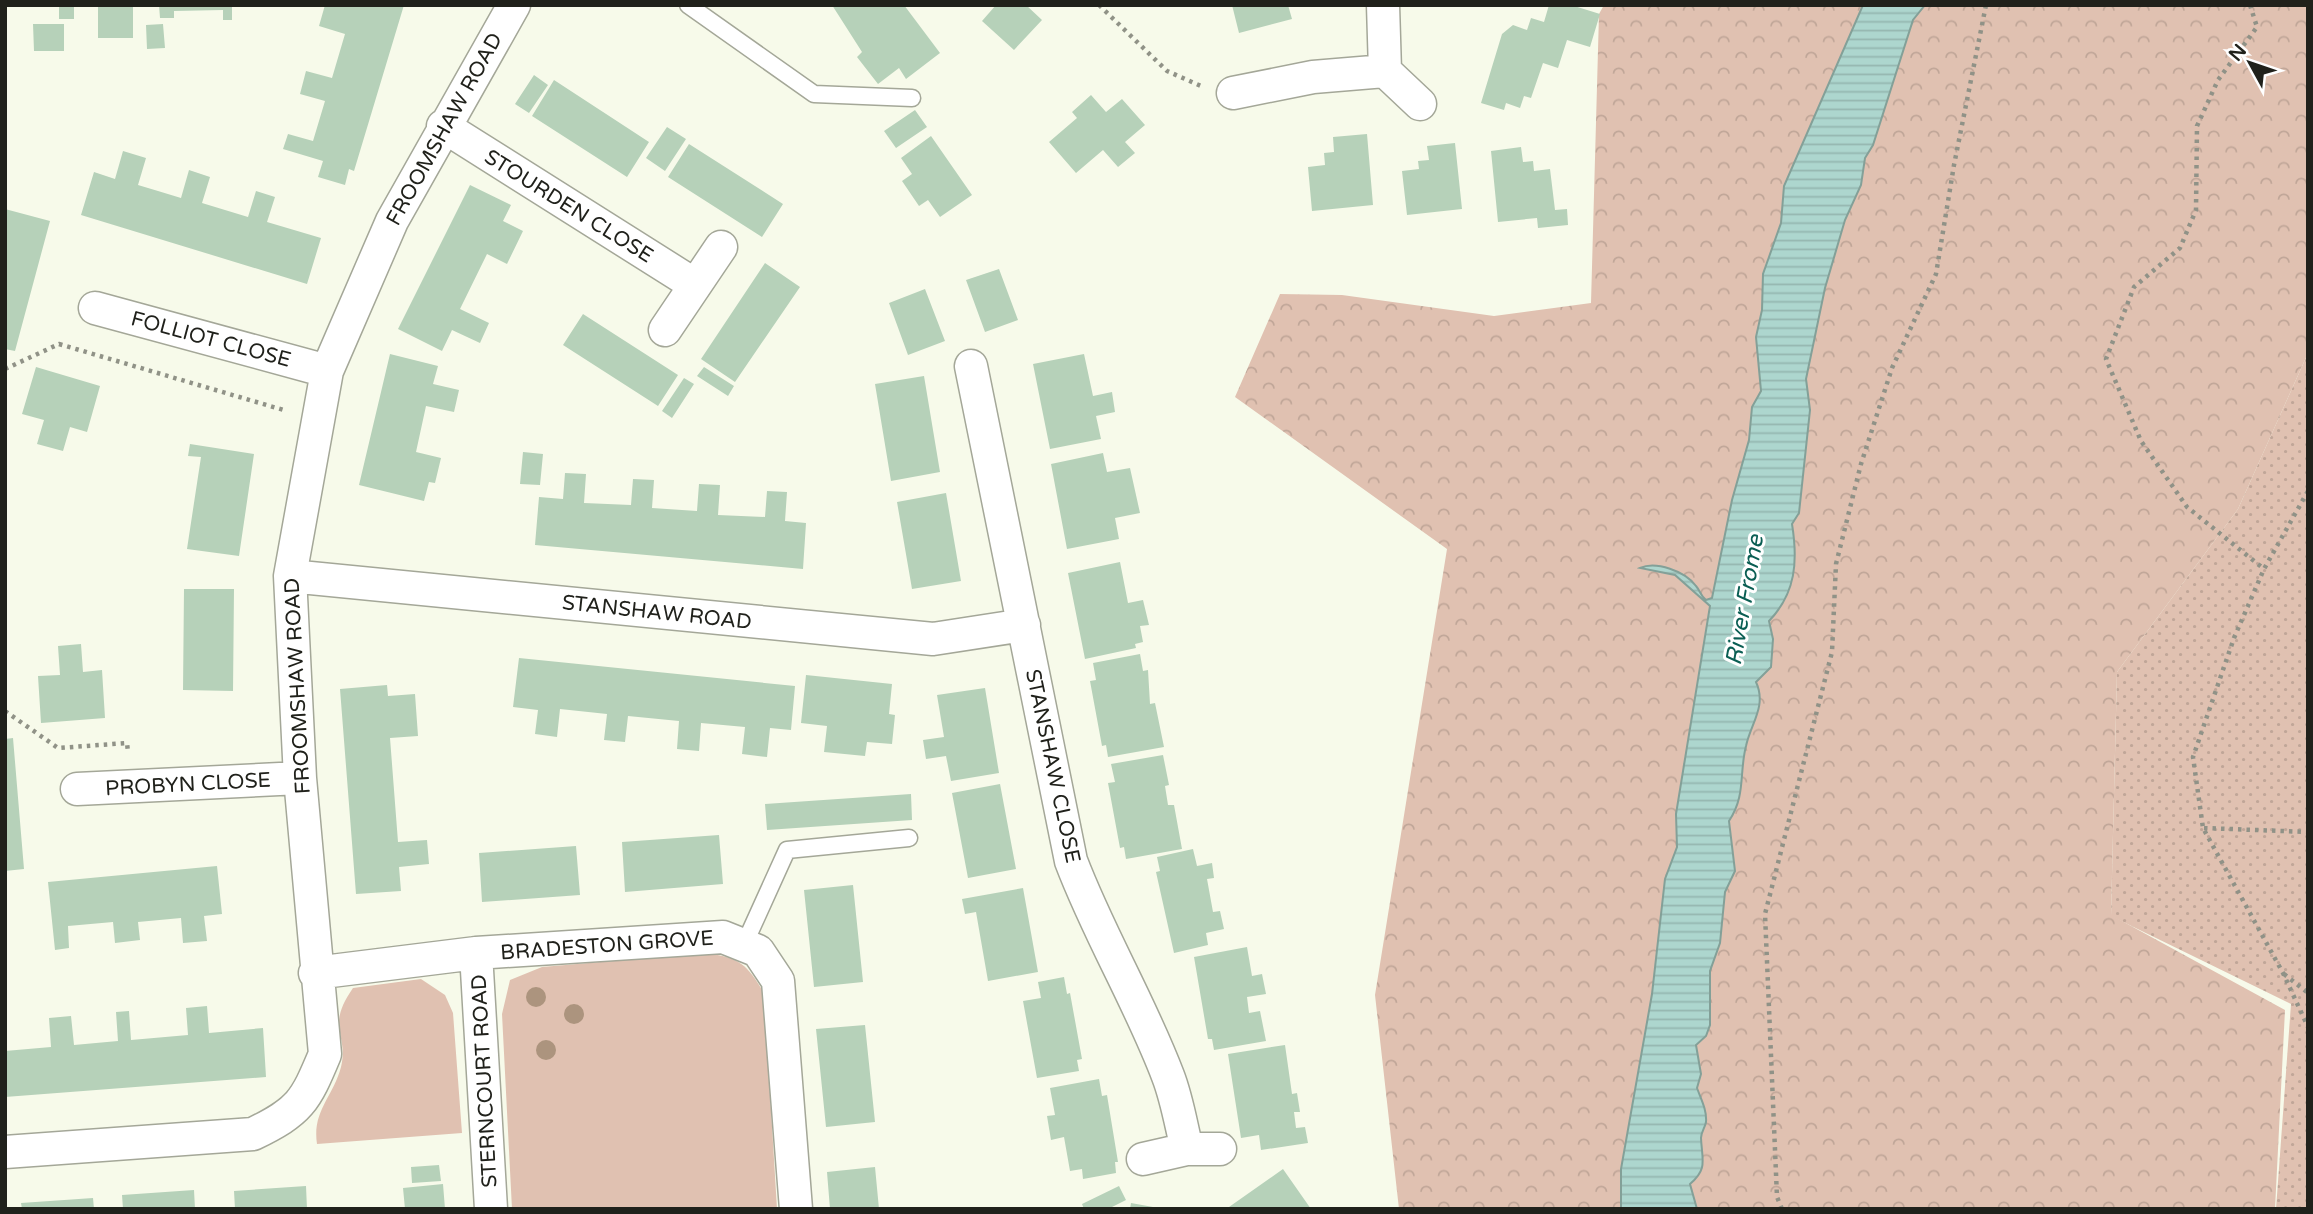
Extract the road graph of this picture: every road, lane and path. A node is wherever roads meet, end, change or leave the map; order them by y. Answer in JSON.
{"nodes":[{"id":1,"x":514,"y":5,"type":"edge"},
{"id":2,"x":688,"y":5,"type":"edge"},
{"id":3,"x":1099,"y":5,"type":"edge"},
{"id":4,"x":1382,"y":5,"type":"edge"},
{"id":5,"x":1986,"y":5,"type":"edge"},
{"id":6,"x":2250,"y":5,"type":"edge"},
{"id":7,"x":1385,"y":71,"type":"junction"},
{"id":8,"x":1233,"y":93,"type":"joint"},
{"id":9,"x":912,"y":97,"type":"dead end"},
{"id":10,"x":1420,"y":104,"type":"dead end"},
{"id":11,"x":443,"y":126,"type":"junction"},
{"id":12,"x":721,"y":247,"type":"dead end"},
{"id":13,"x":695,"y":285,"type":"junction"},
{"id":14,"x":95,"y":307,"type":"dead end"},
{"id":15,"x":665,"y":330,"type":"dead end"},
{"id":16,"x":971,"y":366,"type":"dead end"},
{"id":17,"x":5,"y":369,"type":"edge"},
{"id":18,"x":327,"y":371,"type":"junction"},
{"id":19,"x":318,"y":420,"type":"junction"},
{"id":20,"x":2308,"y":491,"type":"edge"},
{"id":21,"x":2264,"y":569,"type":"junction"},
{"id":22,"x":290,"y":576,"type":"junction"},
{"id":23,"x":1024,"y":625,"type":"junction"},
{"id":24,"x":5,"y":711,"type":"edge"},
{"id":25,"x":300,"y":778,"type":"junction"},
{"id":26,"x":131,"y":787,"type":"junction"},
{"id":27,"x":77,"y":789,"type":"dead end"},
{"id":28,"x":2203,"y":828,"type":"junction"},
{"id":29,"x":2308,"y":832,"type":"edge"},
{"id":30,"x":909,"y":838,"type":"dead end"},
{"id":31,"x":744,"y":945,"type":"junction"},
{"id":32,"x":477,"y":953,"type":"junction"},
{"id":33,"x":315,"y":973,"type":"junction"},
{"id":34,"x":2283,"y":973,"type":"junction"},
{"id":35,"x":2308,"y":993,"type":"edge"},
{"id":36,"x":2308,"y":1027,"type":"edge"},
{"id":37,"x":1186,"y":1149,"type":"junction"},
{"id":38,"x":1220,"y":1149,"type":"dead end"},
{"id":39,"x":5,"y":1152,"type":"edge"},
{"id":40,"x":1143,"y":1158,"type":"dead end"},
{"id":41,"x":491,"y":1209,"type":"edge"},
{"id":42,"x":796,"y":1209,"type":"edge"},
{"id":43,"x":1782,"y":1209,"type":"edge"}],
"edges":[{"from":1,"to":11,"type":"street","name":"FROOMSHAW ROAD"},
{"from":2,"to":9,"type":"lane"},
{"from":3,"to":8,"type":"path"},
{"from":4,"to":7,"type":"street"},
{"from":5,"to":43,"type":"path"},
{"from":6,"to":21,"type":"path"},
{"from":7,"to":8,"type":"street"},
{"from":7,"to":10,"type":"street"},
{"from":11,"to":13,"type":"street","name":"STOURDEN CLOSE"},
{"from":11,"to":18,"type":"street","name":"FROOMSHAW ROAD"},
{"from":12,"to":13,"type":"street"},
{"from":13,"to":15,"type":"street"},
{"from":14,"to":18,"type":"street","name":"FOLLIOT CLOSE"},
{"from":16,"to":23,"type":"street","name":"STANSHAW CLOSE"},
{"from":17,"to":19,"type":"path"},
{"from":18,"to":19,"type":"street","name":"FROOMSHAW ROAD"},
{"from":19,"to":22,"type":"street","name":"FROOMSHAW ROAD"},
{"from":20,"to":21,"type":"path"},
{"from":21,"to":28,"type":"path"},
{"from":22,"to":23,"type":"street","name":"STANSHAW ROAD"},
{"from":22,"to":25,"type":"street","name":"FROOMSHAW ROAD"},
{"from":23,"to":37,"type":"street","name":"STANSHAW CLOSE"},
{"from":24,"to":26,"type":"path"},
{"from":25,"to":26,"type":"street","name":"PROBYN CLOSE"},
{"from":25,"to":33,"type":"street","name":"FROOMSHAW ROAD"},
{"from":26,"to":27,"type":"street","name":"PROBYN CLOSE"},
{"from":28,"to":29,"type":"path"},
{"from":28,"to":34,"type":"path"},
{"from":30,"to":31,"type":"lane"},
{"from":31,"to":32,"type":"street","name":"BRADESTON GROVE"},
{"from":31,"to":42,"type":"street","name":"BRADESTON GROVE"},
{"from":32,"to":33,"type":"street","name":"BRADESTON GROVE"},
{"from":32,"to":41,"type":"street","name":"STERNCOURT ROAD"},
{"from":33,"to":39,"type":"street","name":"FROOMSHAW ROAD"},
{"from":34,"to":35,"type":"path"},
{"from":34,"to":36,"type":"path"},
{"from":37,"to":38,"type":"street"},
{"from":37,"to":40,"type":"street"}]}
